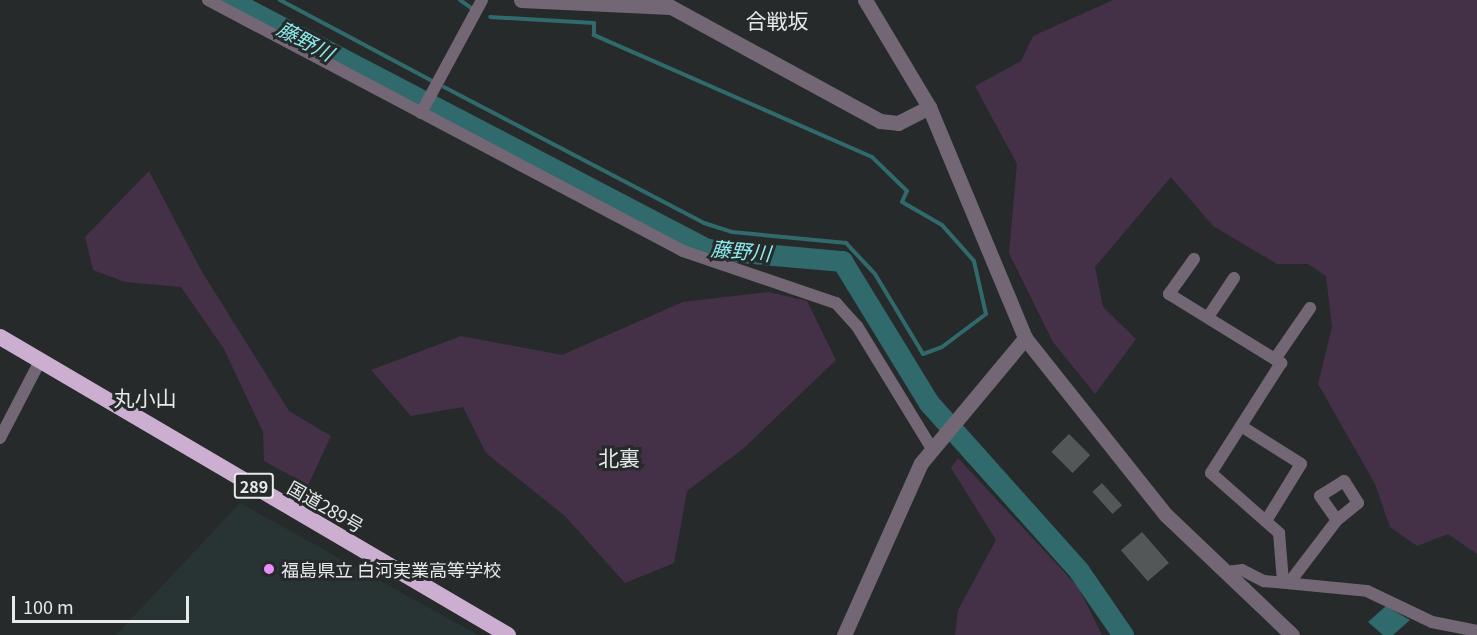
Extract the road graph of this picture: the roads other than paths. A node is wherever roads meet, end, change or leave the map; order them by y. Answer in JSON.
{"nodes":[{"id":1,"x":208,"y":0,"type":"edge"},
{"id":2,"x":482,"y":0,"type":"edge"},
{"id":3,"x":521,"y":0,"type":"edge"},
{"id":4,"x":865,"y":0,"type":"edge"},
{"id":5,"x":929,"y":107,"type":"junction"},
{"id":6,"x":421,"y":113,"type":"junction"},
{"id":7,"x":1194,"y":259,"type":"dead end"},
{"id":8,"x":1234,"y":278,"type":"dead end"},
{"id":9,"x":1310,"y":308,"type":"dead end"},
{"id":10,"x":1208,"y":317,"type":"junction"},
{"id":11,"x":0,"y":338,"type":"edge"},
{"id":12,"x":1024,"y":338,"type":"junction"},
{"id":13,"x":1275,"y":359,"type":"junction"},
{"id":14,"x":40,"y":361,"type":"junction"},
{"id":15,"x":1241,"y":426,"type":"junction"},
{"id":16,"x":0,"y":438,"type":"edge"},
{"id":17,"x":934,"y":443,"type":"junction"},
{"id":18,"x":1336,"y":520,"type":"dead end"},
{"id":19,"x":1266,"y":521,"type":"junction"},
{"id":20,"x":1224,"y":572,"type":"junction"},
{"id":21,"x":1286,"y":583,"type":"junction"},
{"id":22,"x":1477,"y":631,"type":"edge"},
{"id":23,"x":508,"y":635,"type":"edge"},
{"id":24,"x":844,"y":635,"type":"edge"},
{"id":25,"x":1292,"y":635,"type":"edge"}],
"edges":[{"from":1,"to":6,"type":"street"},
{"from":2,"to":6,"type":"street"},
{"from":3,"to":5,"type":"street"},
{"from":4,"to":5,"type":"street"},
{"from":5,"to":12,"type":"street"},
{"from":6,"to":17,"type":"street"},
{"from":7,"to":10,"type":"street"},
{"from":8,"to":10,"type":"street"},
{"from":9,"to":13,"type":"street"},
{"from":10,"to":13,"type":"street"},
{"from":11,"to":14,"type":"highway","name":"国道289号","number":"289"},
{"from":12,"to":17,"type":"street"},
{"from":12,"to":20,"type":"street"},
{"from":13,"to":15,"type":"street"},
{"from":14,"to":16,"type":"street"},
{"from":14,"to":23,"type":"highway","name":"国道289号","number":"289"},
{"from":15,"to":19,"type":"street"},
{"from":15,"to":19,"type":"street"},
{"from":17,"to":24,"type":"street"},
{"from":18,"to":21,"type":"street"},
{"from":19,"to":21,"type":"street"},
{"from":20,"to":21,"type":"street"},
{"from":20,"to":25,"type":"street"},
{"from":21,"to":22,"type":"street"}]}
